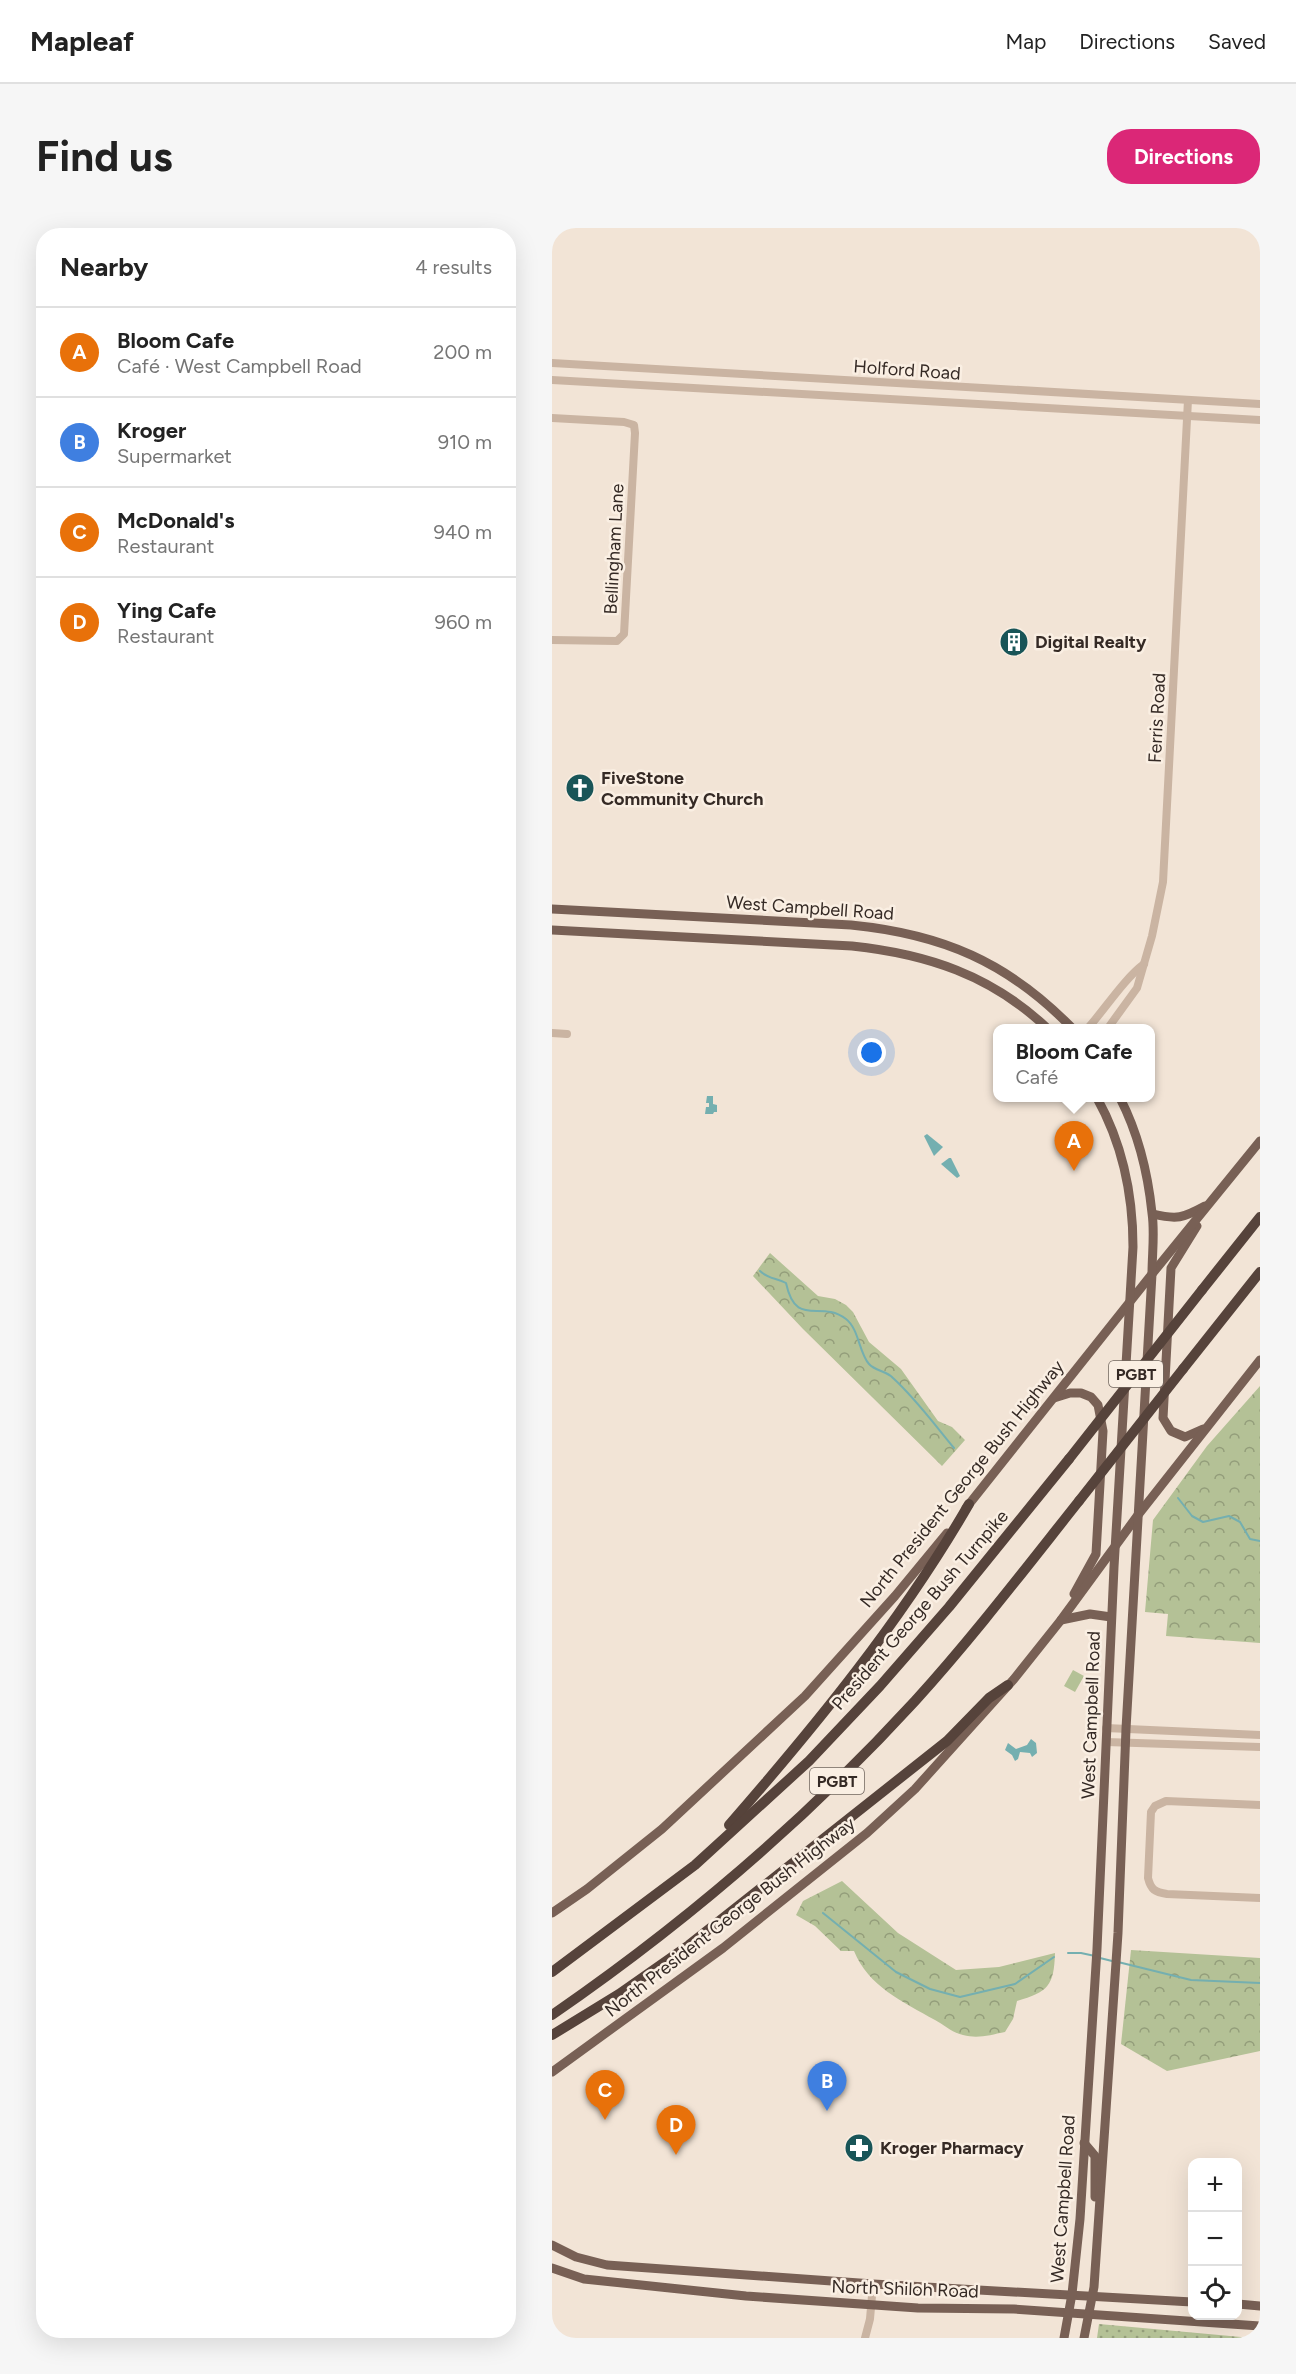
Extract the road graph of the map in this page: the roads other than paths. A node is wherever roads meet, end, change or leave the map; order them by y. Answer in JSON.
{"nodes":[{"id":1,"x":552,"y":363,"type":"edge"},
{"id":2,"x":552,"y":380,"type":"edge"},
{"id":3,"x":1188,"y":400,"type":"junction"},
{"id":4,"x":1260,"y":405,"type":"edge"},
{"id":5,"x":1188,"y":416,"type":"junction"},
{"id":6,"x":552,"y":418,"type":"edge"},
{"id":7,"x":1260,"y":420,"type":"edge"},
{"id":8,"x":552,"y":640,"type":"edge"},
{"id":9,"x":552,"y":909,"type":"edge"},
{"id":10,"x":552,"y":930,"type":"edge"},
{"id":11,"x":1144,"y":964,"type":"junction"},
{"id":12,"x":1041,"y":1024,"type":"edge"},
{"id":13,"x":1067,"y":1024,"type":"edge"},
{"id":14,"x":1092,"y":1024,"type":"edge"},
{"id":15,"x":1112,"y":1024,"type":"edge"},
{"id":16,"x":552,"y":1033,"type":"edge"},
{"id":17,"x":567,"y":1034,"type":"dead end"},
{"id":18,"x":1099,"y":1102,"type":"edge"},
{"id":19,"x":1122,"y":1102,"type":"edge"},
{"id":20,"x":1260,"y":1141,"type":"edge"},
{"id":21,"x":1210,"y":1203,"type":"junction"},
{"id":22,"x":1153,"y":1214,"type":"junction"},
{"id":23,"x":1260,"y":1217,"type":"edge"},
{"id":24,"x":1260,"y":1272,"type":"edge"},
{"id":25,"x":1152,"y":1274,"type":"junction"},
{"id":26,"x":1130,"y":1302,"type":"junction"},
{"id":27,"x":1260,"y":1360,"type":"edge"},
{"id":28,"x":1054,"y":1398,"type":"junction"},
{"id":29,"x":1211,"y":1424,"type":"junction"},
{"id":30,"x":969,"y":1504,"type":"junction"},
{"id":31,"x":1138,"y":1515,"type":"junction"},
{"id":32,"x":1115,"y":1547,"type":"junction"},
{"id":33,"x":1111,"y":1617,"type":"junction"},
{"id":34,"x":1061,"y":1620,"type":"junction"},
{"id":35,"x":1008,"y":1685,"type":"junction"},
{"id":36,"x":1106,"y":1728,"type":"junction"},
{"id":37,"x":1126,"y":1729,"type":"junction"},
{"id":38,"x":1260,"y":1735,"type":"edge"},
{"id":39,"x":1106,"y":1742,"type":"junction"},
{"id":40,"x":1126,"y":1743,"type":"junction"},
{"id":41,"x":1260,"y":1747,"type":"edge"},
{"id":42,"x":1260,"y":1805,"type":"edge"},
{"id":43,"x":695,"y":1865,"type":"junction"},
{"id":44,"x":1260,"y":1898,"type":"edge"},
{"id":45,"x":552,"y":1913,"type":"edge"},
{"id":46,"x":552,"y":1972,"type":"edge"},
{"id":47,"x":552,"y":2015,"type":"edge"},
{"id":48,"x":552,"y":2035,"type":"edge"},
{"id":49,"x":552,"y":2072,"type":"edge"},
{"id":50,"x":1084,"y":2143,"type":"junction"},
{"id":51,"x":1099,"y":2232,"type":"junction"},
{"id":52,"x":552,"y":2245,"type":"edge"},
{"id":53,"x":552,"y":2268,"type":"edge"},
{"id":54,"x":873,"y":2284,"type":"junction"},
{"id":55,"x":1072,"y":2294,"type":"junction"},
{"id":56,"x":1092,"y":2296,"type":"junction"},
{"id":57,"x":1188,"y":2302,"type":"edge"},
{"id":58,"x":871,"y":2304,"type":"junction"},
{"id":59,"x":1242,"y":2304,"type":"edge"},
{"id":60,"x":1260,"y":2306,"type":"edge"},
{"id":61,"x":1069,"y":2314,"type":"junction"},
{"id":62,"x":1088,"y":2315,"type":"junction"},
{"id":63,"x":1260,"y":2326,"type":"edge"},
{"id":64,"x":865,"y":2338,"type":"edge"},
{"id":65,"x":1064,"y":2338,"type":"edge"},
{"id":66,"x":1084,"y":2338,"type":"edge"}],
"edges":[{"from":1,"to":3,"type":"street","name":"Holford Road"},
{"from":2,"to":5,"type":"street","name":"Holford Road"},
{"from":3,"to":4,"type":"street","name":"Holford Road"},
{"from":3,"to":5,"type":"street","name":"Ferris Road"},
{"from":5,"to":7,"type":"street","name":"Holford Road"},
{"from":5,"to":11,"type":"street","name":"Ferris Road"},
{"from":6,"to":8,"type":"street","name":"Bellingham Lane"},
{"from":9,"to":13,"type":"main road","name":"West Campbell Road"},
{"from":10,"to":12,"type":"main road","name":"West Campbell Road"},
{"from":11,"to":14,"type":"street","name":"Ferris Road"},
{"from":11,"to":15,"type":"street","name":"Ferris Road"},
{"from":16,"to":17,"type":"street"},
{"from":18,"to":26,"type":"main road","name":"West Campbell Road"},
{"from":19,"to":22,"type":"main road"},
{"from":20,"to":21,"type":"main road","name":"North President George Bush Highway"},
{"from":21,"to":22,"type":"main road"},
{"from":21,"to":25,"type":"main road","name":"North President George Bush Highway"},
{"from":21,"to":29,"type":"main road"},
{"from":22,"to":25,"type":"main road"},
{"from":23,"to":43,"type":"highway","name":"President George Bush Turnpike","number":"PGBT","bridge":true},
{"from":24,"to":47,"type":"highway","number":"PGBT","bridge":true},
{"from":25,"to":26,"type":"main road","name":"North President George Bush Highway"},
{"from":25,"to":31,"type":"main road"},
{"from":26,"to":28,"type":"main road","name":"North President George Bush Highway"},
{"from":26,"to":32,"type":"main road","name":"West Campbell Road"},
{"from":27,"to":29,"type":"main road","name":"North President George Bush Highway"},
{"from":28,"to":30,"type":"main road","name":"North President George Bush Highway"},
{"from":28,"to":34,"type":"main road"},
{"from":29,"to":31,"type":"main road","name":"North President George Bush Highway"},
{"from":30,"to":43,"type":"highway"},
{"from":30,"to":45,"type":"main road","name":"North President George Bush Highway"},
{"from":31,"to":32,"type":"main road","name":"North President George Bush Highway"},
{"from":31,"to":37,"type":"main road","name":"West Campbell Road"},
{"from":32,"to":33,"type":"main road","name":"West Campbell Road"},
{"from":32,"to":34,"type":"main road","name":"North President George Bush Highway"},
{"from":33,"to":34,"type":"main road"},
{"from":33,"to":36,"type":"main road","name":"West Campbell Road"},
{"from":34,"to":35,"type":"main road","name":"North President George Bush Highway"},
{"from":35,"to":48,"type":"highway"},
{"from":35,"to":49,"type":"main road","name":"North President George Bush Highway"},
{"from":36,"to":37,"type":"street"},
{"from":36,"to":39,"type":"main road","name":"West Campbell Road"},
{"from":37,"to":38,"type":"street"},
{"from":37,"to":40,"type":"main road","name":"West Campbell Road"},
{"from":39,"to":40,"type":"street"},
{"from":39,"to":50,"type":"main road","name":"West Campbell Road"},
{"from":40,"to":41,"type":"street"},
{"from":40,"to":51,"type":"main road","name":"West Campbell Road"},
{"from":42,"to":44,"type":"street"},
{"from":43,"to":46,"type":"highway","name":"President George Bush Turnpike","number":"PGBT"},
{"from":50,"to":51,"type":"main road"},
{"from":50,"to":55,"type":"main road","name":"West Campbell Road"},
{"from":51,"to":56,"type":"main road","name":"West Campbell Road"},
{"from":52,"to":54,"type":"main road","name":"North Shiloh Road"},
{"from":53,"to":58,"type":"main road","name":"North Shiloh Road"},
{"from":54,"to":55,"type":"main road","name":"North Shiloh Road"},
{"from":54,"to":58,"type":"street"},
{"from":55,"to":56,"type":"main road","name":"North Shiloh Road"},
{"from":55,"to":61,"type":"main road","name":"West Campbell Road"},
{"from":56,"to":57,"type":"main road","name":"North Shiloh Road"},
{"from":56,"to":62,"type":"main road","name":"West Campbell Road"},
{"from":58,"to":61,"type":"main road","name":"North Shiloh Road"},
{"from":58,"to":64,"type":"street"},
{"from":59,"to":60,"type":"main road"},
{"from":61,"to":62,"type":"main road","name":"North Shiloh Road"},
{"from":61,"to":65,"type":"main road","name":"West Campbell Road"},
{"from":62,"to":63,"type":"main road","name":"North Shiloh Road"},
{"from":62,"to":66,"type":"main road","name":"West Campbell Road"}]}
